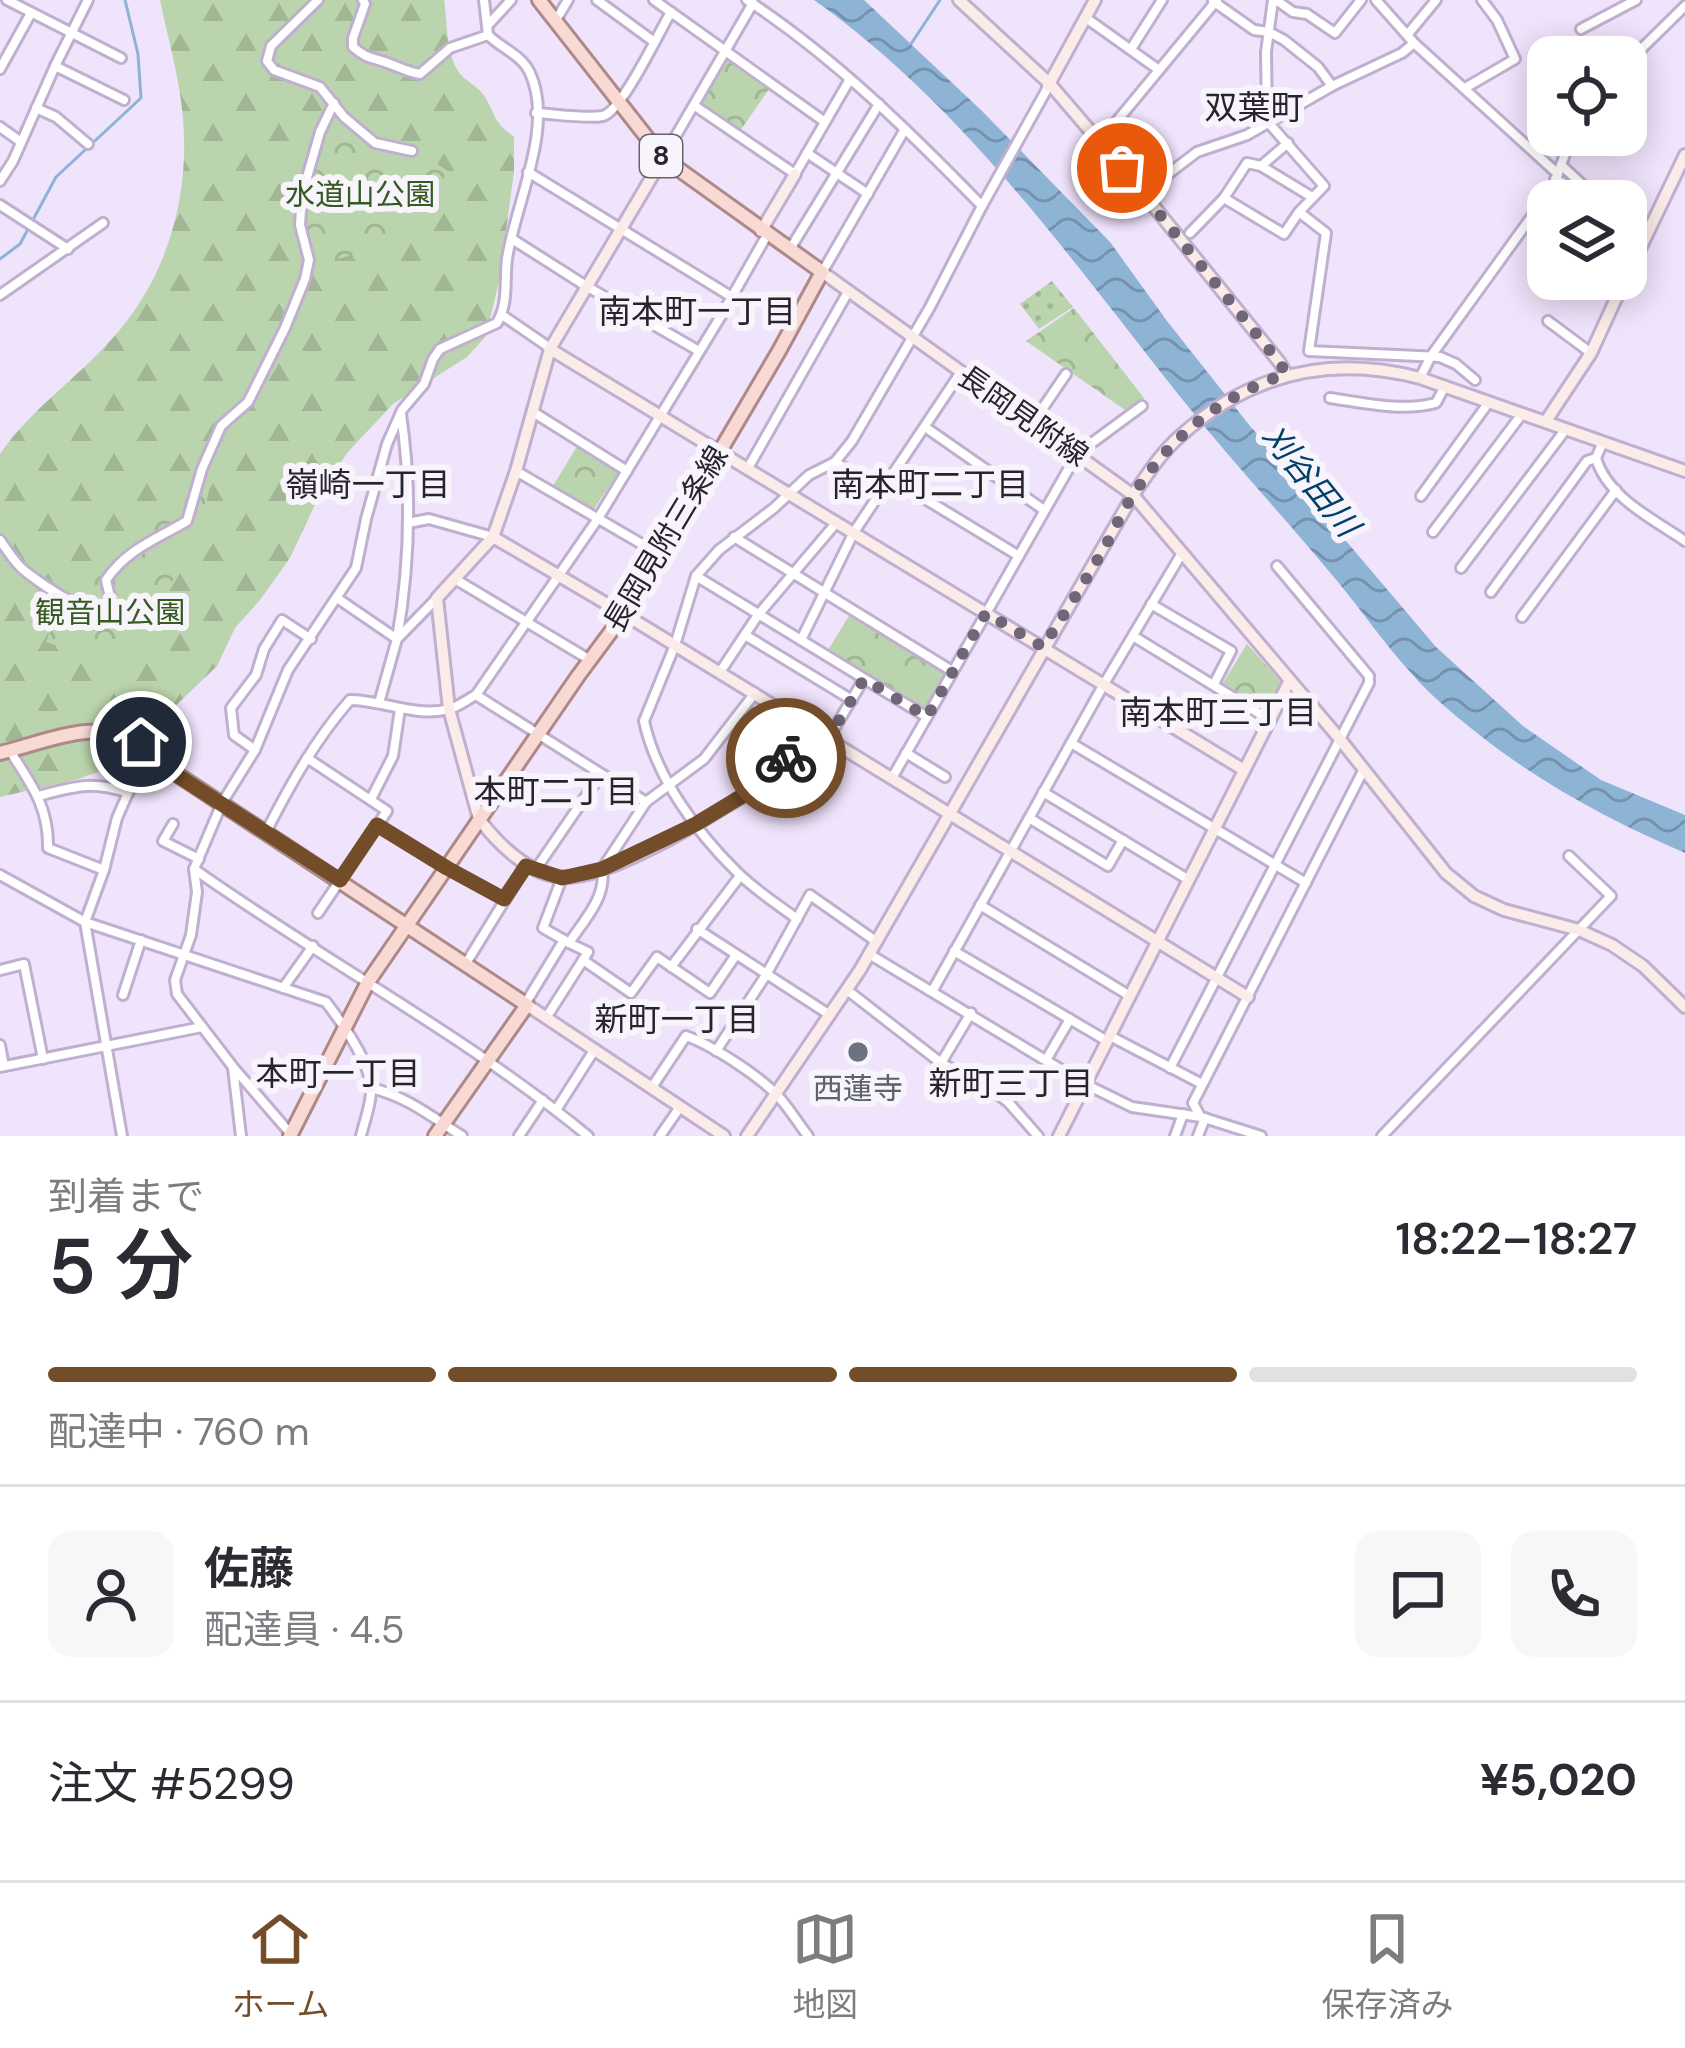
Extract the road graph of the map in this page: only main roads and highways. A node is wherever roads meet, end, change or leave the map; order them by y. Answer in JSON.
{"nodes":[{"id":1,"x":539,"y":0,"type":"edge"},
{"id":2,"x":4,"y":753,"type":"edge"},
{"id":3,"x":406,"y":926,"type":"junction"},
{"id":4,"x":439,"y":1130,"type":"edge"},
{"id":5,"x":291,"y":1135,"type":"edge"}],
"edges":[{"from":1,"to":3,"type":"main road","name":"長岡見附三条線","number":"8"},
{"from":2,"to":3,"type":"main road"},
{"from":3,"to":4,"type":"main road"},
{"from":3,"to":5,"type":"main road","name":"長岡見附三条線"}]}
